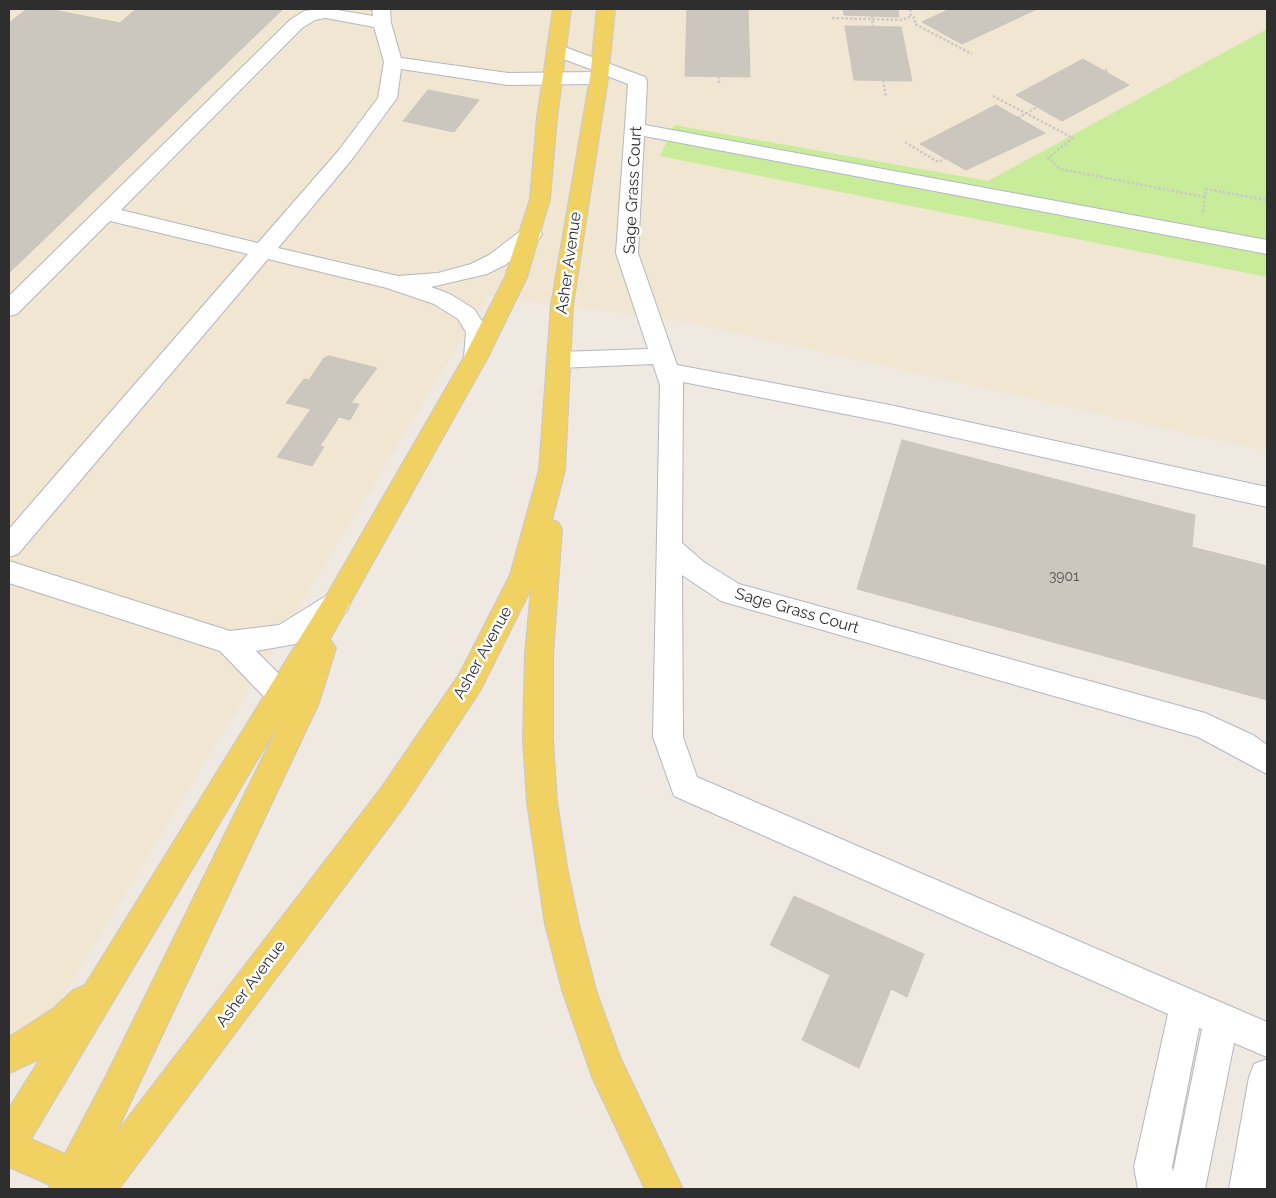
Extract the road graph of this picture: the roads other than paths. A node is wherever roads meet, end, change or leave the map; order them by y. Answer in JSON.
{"nodes":[{"id":1,"x":562,"y":9,"type":"edge"},
{"id":2,"x":606,"y":9,"type":"edge"},
{"id":3,"x":382,"y":16,"type":"edge"},
{"id":4,"x":556,"y":50,"type":"junction"},
{"id":5,"x":393,"y":62,"type":"junction"},
{"id":6,"x":599,"y":72,"type":"junction"},
{"id":7,"x":552,"y":78,"type":"junction"},
{"id":8,"x":636,"y":129,"type":"junction"},
{"id":9,"x":105,"y":213,"type":"junction"},
{"id":10,"x":531,"y":234,"type":"junction"},
{"id":11,"x":1267,"y":247,"type":"edge"},
{"id":12,"x":264,"y":250,"type":"junction"},
{"id":13,"x":392,"y":282,"type":"junction"},
{"id":14,"x":9,"y":309,"type":"edge"},
{"id":15,"x":476,"y":357,"type":"junction"},
{"id":16,"x":559,"y":360,"type":"junction"},
{"id":17,"x":664,"y":364,"type":"junction"},
{"id":18,"x":552,"y":470,"type":"junction"},
{"id":19,"x":1267,"y":497,"type":"edge"},
{"id":20,"x":9,"y":547,"type":"edge"},
{"id":21,"x":669,"y":547,"type":"junction"},
{"id":22,"x":9,"y":572,"type":"edge"},
{"id":23,"x":336,"y":604,"type":"junction"},
{"id":24,"x":230,"y":643,"type":"junction"},
{"id":25,"x":281,"y":695,"type":"junction"},
{"id":26,"x":1267,"y":762,"type":"edge"},
{"id":27,"x":105,"y":984,"type":"junction"},
{"id":28,"x":1187,"y":1004,"type":"junction"},
{"id":29,"x":1221,"y":1020,"type":"junction"},
{"id":30,"x":1267,"y":1040,"type":"edge"},
{"id":31,"x":9,"y":1055,"type":"edge"},
{"id":32,"x":1267,"y":1077,"type":"edge"},
{"id":33,"x":9,"y":1142,"type":"edge"},
{"id":34,"x":1261,"y":1145,"type":"edge"},
{"id":35,"x":9,"y":1148,"type":"edge"},
{"id":36,"x":88,"y":1186,"type":"edge"},
{"id":37,"x":664,"y":1189,"type":"edge"},
{"id":38,"x":1157,"y":1189,"type":"edge"},
{"id":39,"x":1185,"y":1189,"type":"edge"},
{"id":40,"x":1248,"y":1189,"type":"edge"}],
"edges":[{"from":1,"to":4,"type":"main road"},
{"from":2,"to":6,"type":"main road","name":"Asher Avenue"},
{"from":3,"to":5,"type":"lane"},
{"from":3,"to":9,"type":"lane"},
{"from":4,"to":6,"type":"lane","name":"Sage Grass Court"},
{"from":4,"to":7,"type":"main road"},
{"from":5,"to":7,"type":"lane"},
{"from":5,"to":12,"type":"lane"},
{"from":6,"to":7,"type":"lane"},
{"from":6,"to":8,"type":"lane","name":"Sage Grass Court"},
{"from":6,"to":16,"type":"main road","name":"Asher Avenue"},
{"from":7,"to":10,"type":"main road"},
{"from":8,"to":11,"type":"lane"},
{"from":8,"to":17,"type":"lane","name":"Sage Grass Court"},
{"from":9,"to":12,"type":"lane"},
{"from":9,"to":14,"type":"lane"},
{"from":10,"to":13,"type":"lane"},
{"from":10,"to":15,"type":"main road"},
{"from":12,"to":13,"type":"lane"},
{"from":12,"to":20,"type":"lane"},
{"from":13,"to":15,"type":"lane"},
{"from":15,"to":23,"type":"main road"},
{"from":16,"to":17,"type":"lane"},
{"from":16,"to":18,"type":"main road","name":"Asher Avenue"},
{"from":17,"to":19,"type":"lane"},
{"from":17,"to":21,"type":"lane","name":"Sage Grass Court"},
{"from":18,"to":36,"type":"main road","name":"Asher Avenue"},
{"from":18,"to":37,"type":"main road"},
{"from":21,"to":26,"type":"lane","name":"Sage Grass Court"},
{"from":21,"to":28,"type":"lane"},
{"from":22,"to":24,"type":"lane"},
{"from":23,"to":24,"type":"lane"},
{"from":23,"to":25,"type":"main road"},
{"from":23,"to":36,"type":"main road"},
{"from":24,"to":25,"type":"lane"},
{"from":25,"to":27,"type":"main road"},
{"from":27,"to":31,"type":"main road"},
{"from":27,"to":33,"type":"main road"},
{"from":28,"to":29,"type":"lane"},
{"from":28,"to":38,"type":"lane"},
{"from":29,"to":30,"type":"lane"},
{"from":29,"to":39,"type":"lane"},
{"from":32,"to":34,"type":"lane"},
{"from":34,"to":40,"type":"lane"},
{"from":35,"to":36,"type":"main road"}]}
